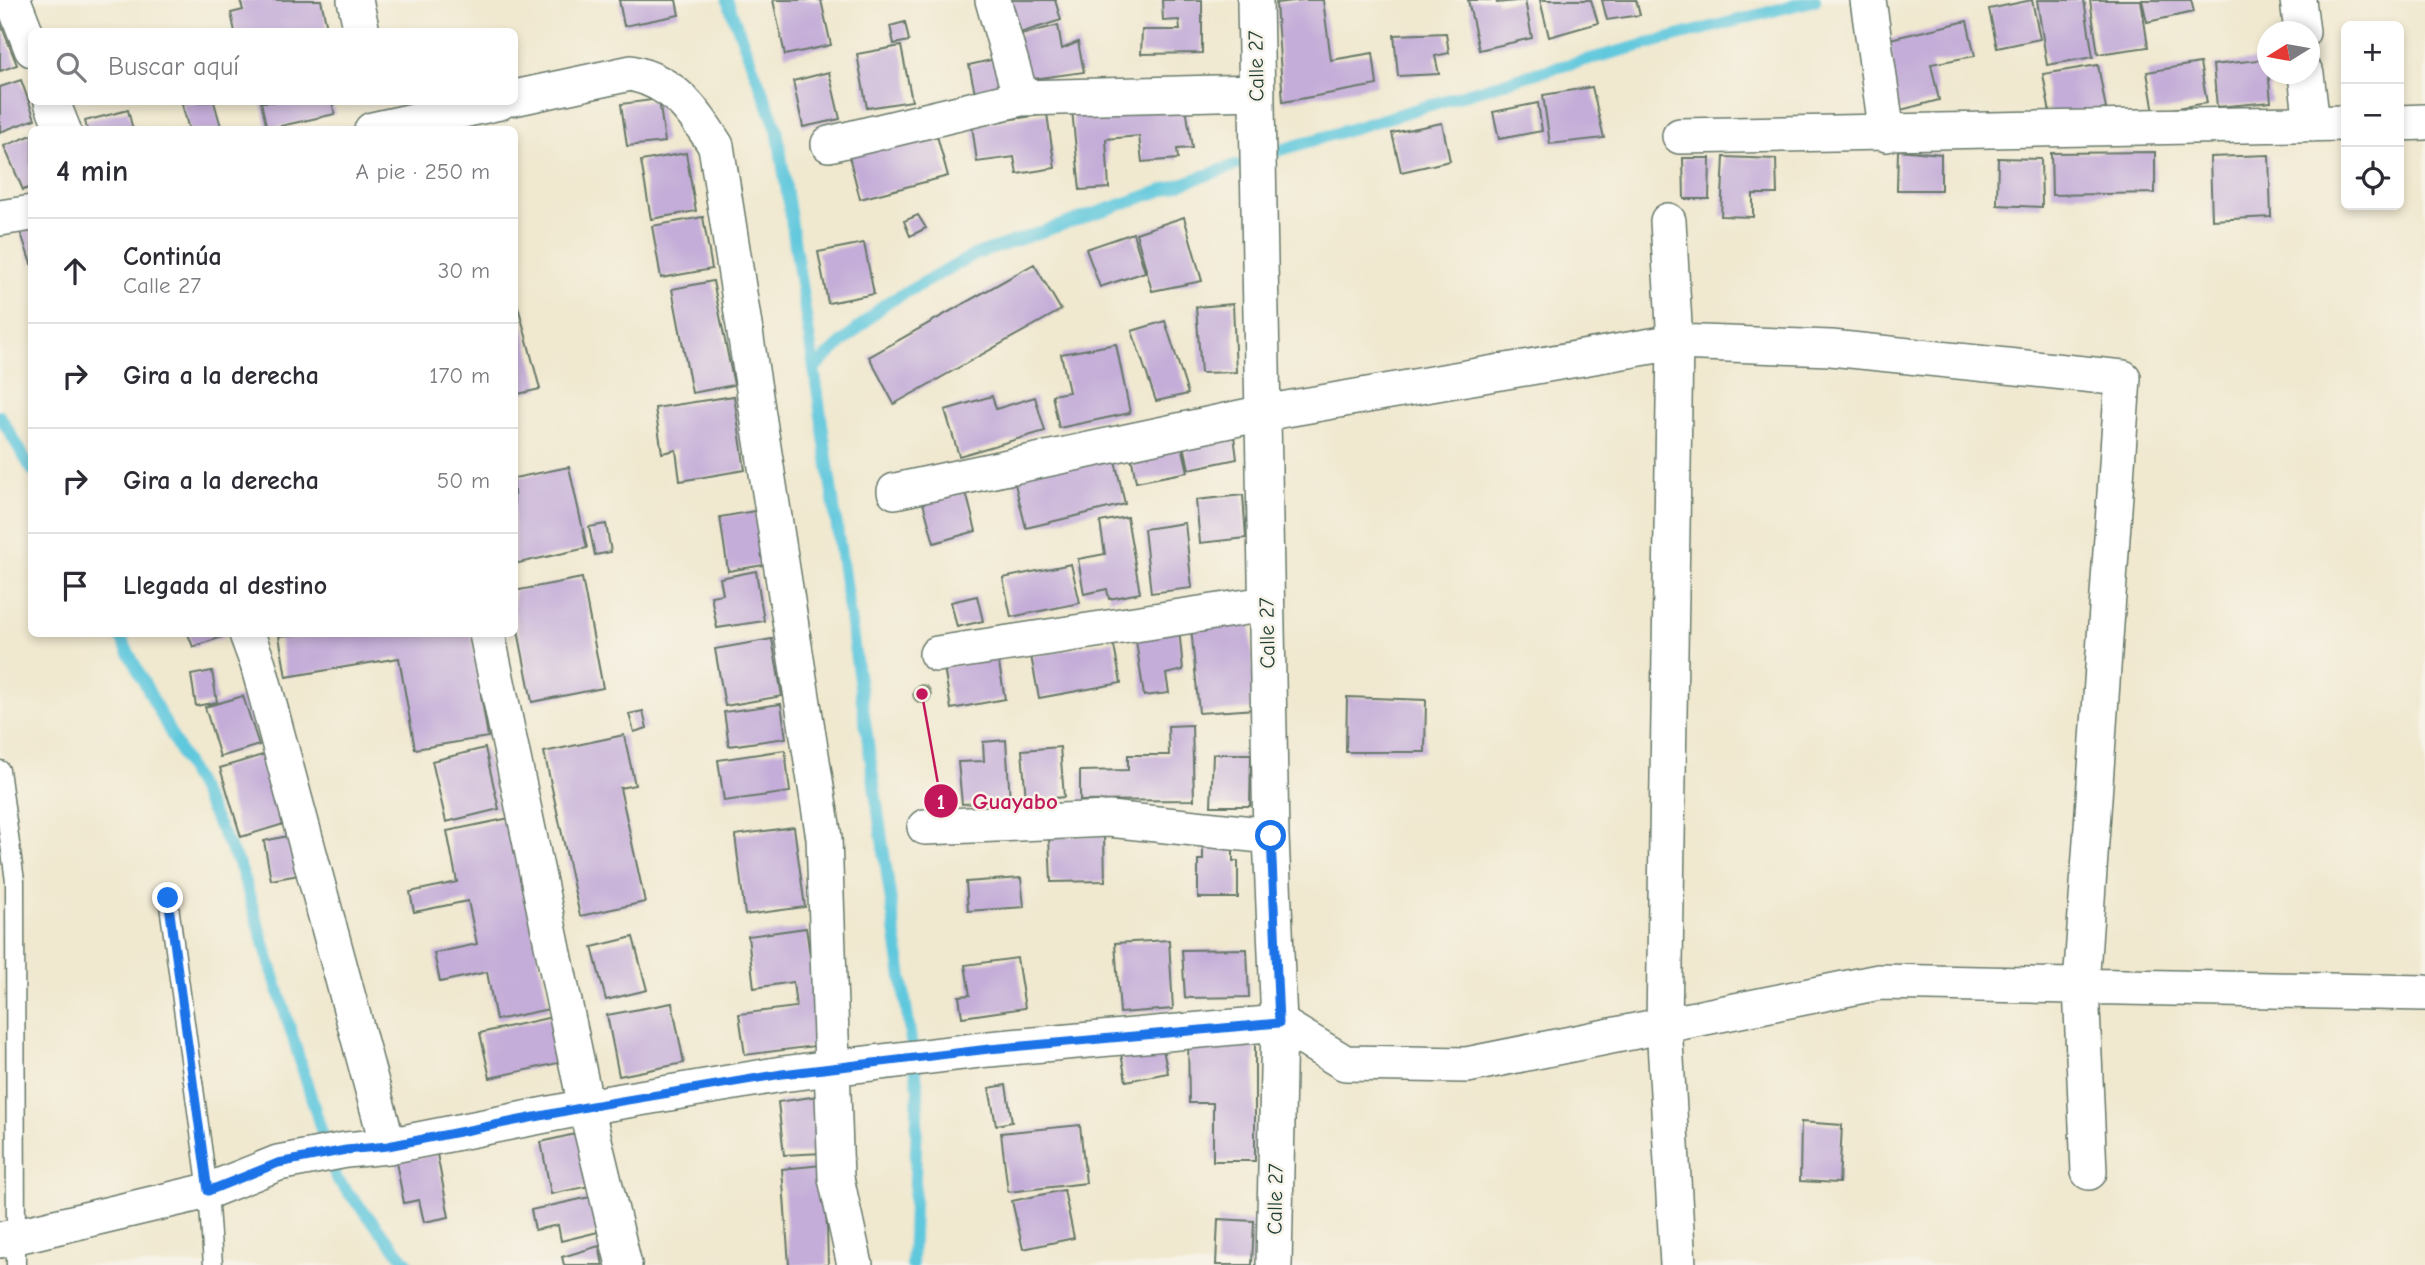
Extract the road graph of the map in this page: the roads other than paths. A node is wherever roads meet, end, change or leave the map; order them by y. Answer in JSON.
{"nodes":[{"id":1,"x":13,"y":0,"type":"edge"},
{"id":2,"x":355,"y":0,"type":"edge"},
{"id":3,"x":993,"y":0,"type":"edge"},
{"id":4,"x":1255,"y":0,"type":"edge"},
{"id":5,"x":1868,"y":0,"type":"edge"},
{"id":6,"x":2298,"y":0,"type":"edge"},
{"id":7,"x":2301,"y":21,"type":"edge"},
{"id":8,"x":361,"y":28,"type":"edge"},
{"id":9,"x":28,"y":39,"type":"edge"},
{"id":10,"x":2311,"y":84,"type":"edge"},
{"id":11,"x":1256,"y":92,"type":"junction"},
{"id":12,"x":518,"y":97,"type":"edge"},
{"id":13,"x":1021,"y":98,"type":"junction"},
{"id":14,"x":53,"y":105,"type":"edge"},
{"id":15,"x":377,"y":105,"type":"edge"},
{"id":16,"x":486,"y":105,"type":"edge"},
{"id":17,"x":2425,"y":122,"type":"edge"},
{"id":18,"x":2329,"y":123,"type":"edge"},
{"id":19,"x":2404,"y":123,"type":"edge"},
{"id":20,"x":61,"y":126,"type":"edge"},
{"id":21,"x":381,"y":126,"type":"edge"},
{"id":22,"x":390,"y":126,"type":"edge"},
{"id":23,"x":1887,"y":134,"type":"junction"},
{"id":24,"x":1680,"y":136,"type":"dead end"},
{"id":25,"x":829,"y":144,"type":"dead end"},
{"id":26,"x":28,"y":214,"type":"edge"},
{"id":27,"x":0,"y":218,"type":"edge"},
{"id":28,"x":1668,"y":221,"type":"dead end"},
{"id":29,"x":1675,"y":342,"type":"junction"},
{"id":30,"x":1263,"y":413,"type":"junction"},
{"id":31,"x":895,"y":491,"type":"dead end"},
{"id":32,"x":1266,"y":604,"type":"junction"},
{"id":33,"x":248,"y":637,"type":"edge"},
{"id":34,"x":488,"y":637,"type":"edge"},
{"id":35,"x":937,"y":654,"type":"dead end"},
{"id":36,"x":0,"y":770,"type":"edge"},
{"id":37,"x":925,"y":827,"type":"dead end"},
{"id":38,"x":1271,"y":836,"type":"junction"},
{"id":39,"x":168,"y":898,"type":"dead end"},
{"id":40,"x":2081,"y":986,"type":"junction"},
{"id":41,"x":2425,"y":993,"type":"edge"},
{"id":42,"x":1279,"y":1023,"type":"junction"},
{"id":43,"x":1664,"y":1025,"type":"junction"},
{"id":44,"x":831,"y":1067,"type":"junction"},
{"id":45,"x":586,"y":1107,"type":"junction"},
{"id":46,"x":388,"y":1146,"type":"junction"},
{"id":47,"x":2089,"y":1172,"type":"dead end"},
{"id":48,"x":208,"y":1191,"type":"junction"},
{"id":49,"x":10,"y":1247,"type":"edge"},
{"id":50,"x":214,"y":1265,"type":"edge"},
{"id":51,"x":624,"y":1265,"type":"edge"},
{"id":52,"x":855,"y":1265,"type":"edge"},
{"id":53,"x":1273,"y":1265,"type":"edge"},
{"id":54,"x":1678,"y":1265,"type":"edge"}],
"edges":[{"from":1,"to":9,"type":"street"},
{"from":2,"to":8,"type":"street"},
{"from":3,"to":13,"type":"street"},
{"from":4,"to":11,"type":"street","name":"Calle 27"},
{"from":5,"to":23,"type":"street"},
{"from":6,"to":7,"type":"street"},
{"from":10,"to":18,"type":"street"},
{"from":11,"to":13,"type":"street"},
{"from":11,"to":30,"type":"street","name":"Calle 27"},
{"from":12,"to":44,"type":"street"},
{"from":13,"to":25,"type":"street"},
{"from":14,"to":20,"type":"street"},
{"from":15,"to":21,"type":"street"},
{"from":16,"to":22,"type":"street"},
{"from":17,"to":19,"type":"street"},
{"from":18,"to":23,"type":"street"},
{"from":23,"to":24,"type":"street"},
{"from":26,"to":27,"type":"street"},
{"from":28,"to":29,"type":"street"},
{"from":29,"to":30,"type":"street"},
{"from":29,"to":40,"type":"street"},
{"from":29,"to":43,"type":"street"},
{"from":30,"to":31,"type":"street"},
{"from":30,"to":32,"type":"street","name":"Calle 27"},
{"from":32,"to":35,"type":"street"},
{"from":32,"to":38,"type":"street","name":"Calle 27"},
{"from":33,"to":46,"type":"street"},
{"from":34,"to":45,"type":"street"},
{"from":36,"to":49,"type":"lane"},
{"from":37,"to":38,"type":"street"},
{"from":38,"to":42,"type":"street","name":"Calle 27"},
{"from":39,"to":48,"type":"lane"},
{"from":40,"to":41,"type":"street"},
{"from":40,"to":43,"type":"street"},
{"from":40,"to":47,"type":"street"},
{"from":42,"to":43,"type":"street"},
{"from":42,"to":44,"type":"street"},
{"from":42,"to":53,"type":"street","name":"Calle 27"},
{"from":43,"to":54,"type":"street"},
{"from":44,"to":45,"type":"street"},
{"from":44,"to":52,"type":"street"},
{"from":45,"to":46,"type":"street"},
{"from":45,"to":51,"type":"street"},
{"from":46,"to":48,"type":"street"},
{"from":48,"to":49,"type":"street"},
{"from":48,"to":50,"type":"lane"}]}
